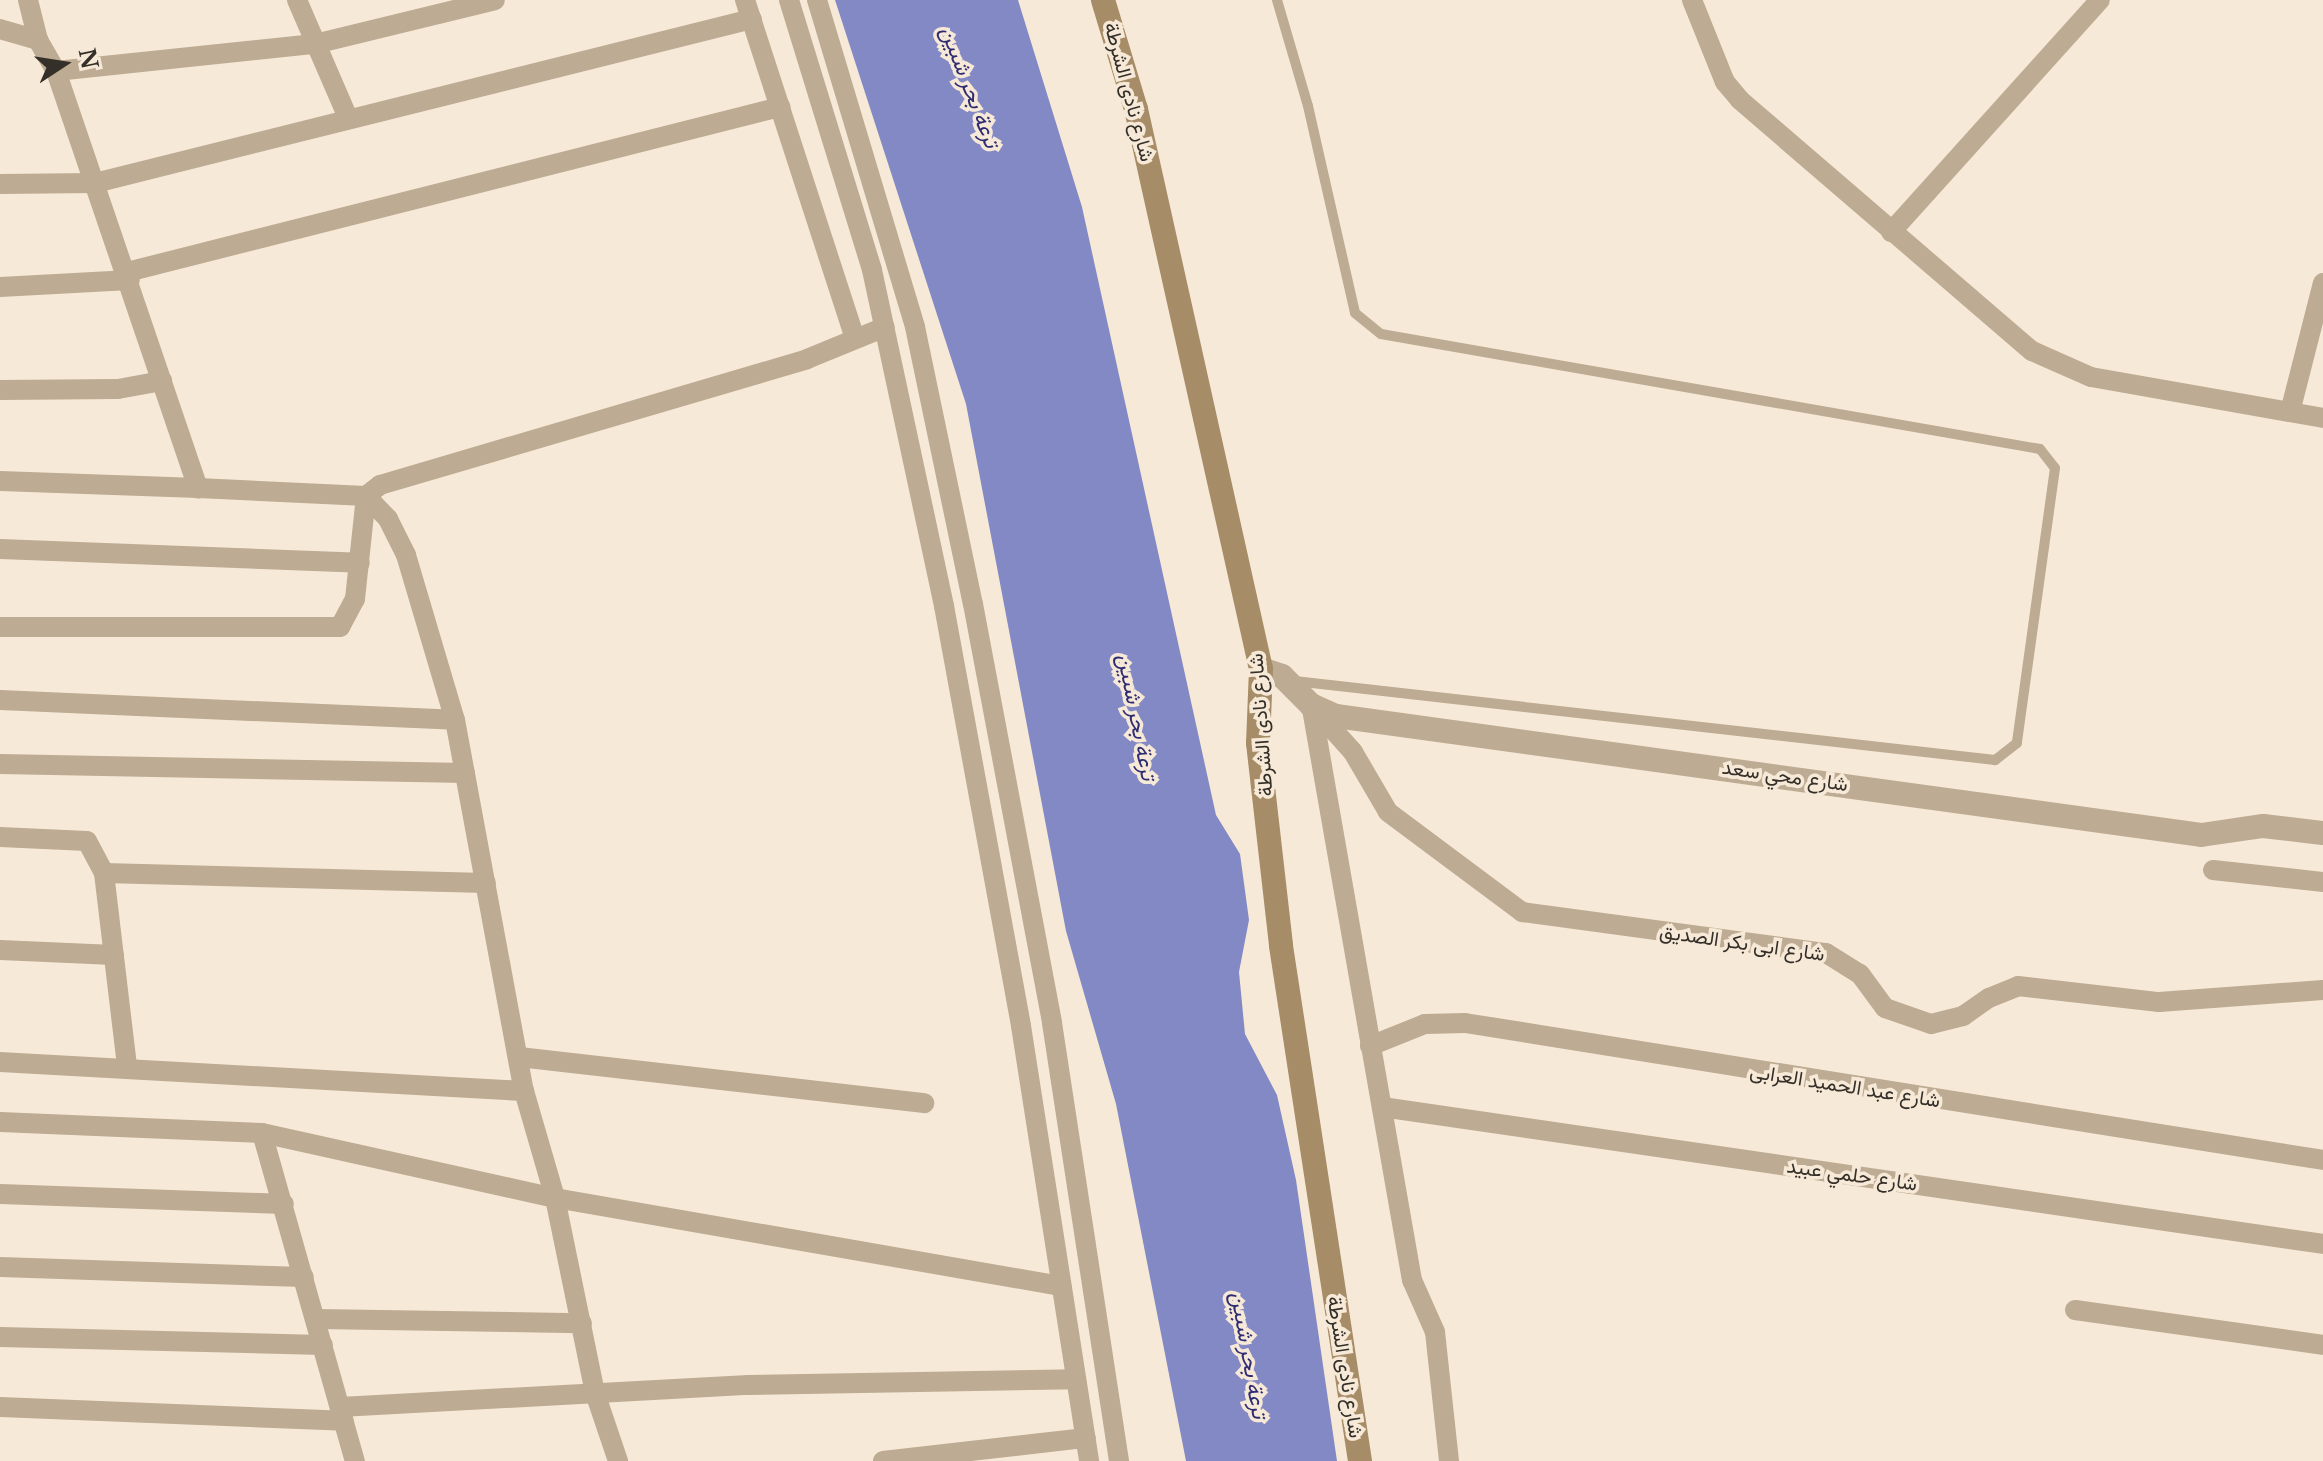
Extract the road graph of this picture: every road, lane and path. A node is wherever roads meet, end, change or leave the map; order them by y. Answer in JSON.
{"nodes":[{"id":1,"x":28,"y":0,"type":"edge"},
{"id":2,"x":297,"y":0,"type":"edge"},
{"id":3,"x":495,"y":0,"type":"edge"},
{"id":4,"x":789,"y":0,"type":"edge"},
{"id":5,"x":817,"y":0,"type":"edge"},
{"id":6,"x":1103,"y":0,"type":"edge"},
{"id":7,"x":1277,"y":0,"type":"edge"},
{"id":8,"x":1692,"y":0,"type":"edge"},
{"id":9,"x":2100,"y":0,"type":"edge"},
{"id":10,"x":748,"y":10,"type":"edge"},
{"id":11,"x":0,"y":29,"type":"edge"},
{"id":12,"x":38,"y":40,"type":"junction"},
{"id":13,"x":315,"y":44,"type":"junction"},
{"id":14,"x":56,"y":71,"type":"junction"},
{"id":15,"x":780,"y":107,"type":"junction"},
{"id":16,"x":348,"y":118,"type":"junction"},
{"id":17,"x":95,"y":183,"type":"junction"},
{"id":18,"x":0,"y":184,"type":"edge"},
{"id":19,"x":1891,"y":232,"type":"junction"},
{"id":20,"x":128,"y":276,"type":"junction"},
{"id":21,"x":2323,"y":283,"type":"edge"},
{"id":22,"x":0,"y":287,"type":"edge"},
{"id":23,"x":885,"y":327,"type":"junction"},
{"id":24,"x":855,"y":339,"type":"junction"},
{"id":25,"x":162,"y":381,"type":"junction"},
{"id":26,"x":0,"y":390,"type":"edge"},
{"id":27,"x":2290,"y":412,"type":"junction"},
{"id":28,"x":2323,"y":418,"type":"edge"},
{"id":29,"x":0,"y":481,"type":"edge"},
{"id":30,"x":198,"y":488,"type":"junction"},
{"id":31,"x":366,"y":496,"type":"junction"},
{"id":32,"x":0,"y":549,"type":"edge"},
{"id":33,"x":360,"y":563,"type":"junction"},
{"id":34,"x":0,"y":627,"type":"edge"},
{"id":35,"x":1261,"y":669,"type":"junction"},
{"id":36,"x":1288,"y":681,"type":"junction"},
{"id":37,"x":0,"y":700,"type":"edge"},
{"id":38,"x":1311,"y":705,"type":"junction"},
{"id":39,"x":455,"y":720,"type":"junction"},
{"id":40,"x":0,"y":764,"type":"edge"},
{"id":41,"x":465,"y":773,"type":"junction"},
{"id":42,"x":2323,"y":833,"type":"edge"},
{"id":43,"x":0,"y":837,"type":"edge"},
{"id":44,"x":2213,"y":870,"type":"dead end"},
{"id":45,"x":104,"y":873,"type":"junction"},
{"id":46,"x":2323,"y":882,"type":"edge"},
{"id":47,"x":486,"y":883,"type":"junction"},
{"id":48,"x":0,"y":950,"type":"edge"},
{"id":49,"x":114,"y":955,"type":"junction"},
{"id":50,"x":2323,"y":990,"type":"edge"},
{"id":51,"x":1370,"y":1046,"type":"junction"},
{"id":52,"x":519,"y":1057,"type":"junction"},
{"id":53,"x":0,"y":1062,"type":"edge"},
{"id":54,"x":127,"y":1067,"type":"junction"},
{"id":55,"x":524,"y":1091,"type":"junction"},
{"id":56,"x":924,"y":1103,"type":"dead end"},
{"id":57,"x":1382,"y":1107,"type":"junction"},
{"id":58,"x":0,"y":1122,"type":"edge"},
{"id":59,"x":262,"y":1133,"type":"junction"},
{"id":60,"x":2323,"y":1160,"type":"edge"},
{"id":61,"x":0,"y":1194,"type":"edge"},
{"id":62,"x":555,"y":1198,"type":"junction"},
{"id":63,"x":284,"y":1204,"type":"junction"},
{"id":64,"x":2323,"y":1244,"type":"edge"},
{"id":65,"x":0,"y":1267,"type":"edge"},
{"id":66,"x":304,"y":1277,"type":"junction"},
{"id":67,"x":1061,"y":1286,"type":"junction"},
{"id":68,"x":2075,"y":1310,"type":"dead end"},
{"id":69,"x":316,"y":1319,"type":"junction"},
{"id":70,"x":582,"y":1323,"type":"junction"},
{"id":71,"x":0,"y":1337,"type":"edge"},
{"id":72,"x":323,"y":1345,"type":"junction"},
{"id":73,"x":2323,"y":1345,"type":"edge"},
{"id":74,"x":1076,"y":1379,"type":"junction"},
{"id":75,"x":595,"y":1393,"type":"junction"},
{"id":76,"x":0,"y":1407,"type":"edge"},
{"id":77,"x":342,"y":1414,"type":"junction"},
{"id":78,"x":1086,"y":1438,"type":"junction"},
{"id":79,"x":355,"y":1461,"type":"edge"},
{"id":80,"x":618,"y":1461,"type":"edge"},
{"id":81,"x":883,"y":1461,"type":"edge"},
{"id":82,"x":1089,"y":1461,"type":"edge"},
{"id":83,"x":1119,"y":1461,"type":"edge"},
{"id":84,"x":1360,"y":1461,"type":"edge"},
{"id":85,"x":1449,"y":1461,"type":"edge"}],
"edges":[{"from":1,"to":12,"type":"street"},
{"from":2,"to":13,"type":"street"},
{"from":3,"to":13,"type":"street"},
{"from":4,"to":23,"type":"street"},
{"from":5,"to":83,"type":"street"},
{"from":6,"to":35,"type":"main road","name":"شارع نادى الشرطة"},
{"from":7,"to":36,"type":"lane"},
{"from":8,"to":19,"type":"street"},
{"from":9,"to":19,"type":"street"},
{"from":10,"to":15,"type":"street"},
{"from":10,"to":16,"type":"street"},
{"from":11,"to":12,"type":"street"},
{"from":12,"to":14,"type":"street"},
{"from":13,"to":14,"type":"street"},
{"from":13,"to":16,"type":"street"},
{"from":14,"to":17,"type":"street"},
{"from":15,"to":20,"type":"street"},
{"from":15,"to":24,"type":"street"},
{"from":16,"to":17,"type":"street"},
{"from":17,"to":18,"type":"street"},
{"from":17,"to":20,"type":"street"},
{"from":19,"to":27,"type":"street"},
{"from":20,"to":22,"type":"street"},
{"from":20,"to":25,"type":"street"},
{"from":21,"to":27,"type":"street"},
{"from":23,"to":24,"type":"street"},
{"from":23,"to":67,"type":"street"},
{"from":24,"to":31,"type":"street"},
{"from":25,"to":26,"type":"street"},
{"from":25,"to":30,"type":"street"},
{"from":27,"to":28,"type":"street"},
{"from":29,"to":30,"type":"street"},
{"from":30,"to":31,"type":"street"},
{"from":31,"to":33,"type":"street"},
{"from":31,"to":39,"type":"street"},
{"from":32,"to":33,"type":"street"},
{"from":33,"to":34,"type":"street"},
{"from":35,"to":36,"type":"street","name":"شارع محي سعد"},
{"from":35,"to":84,"type":"main road","name":"شارع نادى الشرطة"},
{"from":36,"to":38,"type":"street","name":"شارع محي سعد"},
{"from":37,"to":39,"type":"street"},
{"from":38,"to":42,"type":"street","name":"شارع محي سعد"},
{"from":38,"to":50,"type":"street","name":"شارع ابى بكر الصديق"},
{"from":38,"to":51,"type":"street"},
{"from":39,"to":41,"type":"street"},
{"from":40,"to":41,"type":"street"},
{"from":41,"to":47,"type":"street"},
{"from":43,"to":45,"type":"street"},
{"from":44,"to":46,"type":"street"},
{"from":45,"to":47,"type":"street"},
{"from":45,"to":49,"type":"street"},
{"from":47,"to":52,"type":"street"},
{"from":48,"to":49,"type":"street"},
{"from":49,"to":54,"type":"street"},
{"from":51,"to":57,"type":"street"},
{"from":51,"to":60,"type":"street","name":"شارع عبد الحميد العرابى"},
{"from":52,"to":55,"type":"street"},
{"from":52,"to":56,"type":"street"},
{"from":53,"to":54,"type":"street"},
{"from":54,"to":55,"type":"street"},
{"from":55,"to":62,"type":"street"},
{"from":57,"to":64,"type":"street","name":"شارع حلمي عبيد"},
{"from":57,"to":85,"type":"street"},
{"from":58,"to":59,"type":"street"},
{"from":59,"to":62,"type":"street"},
{"from":59,"to":63,"type":"street"},
{"from":61,"to":63,"type":"street"},
{"from":62,"to":67,"type":"street"},
{"from":62,"to":70,"type":"street"},
{"from":63,"to":66,"type":"street"},
{"from":65,"to":66,"type":"street"},
{"from":66,"to":69,"type":"street"},
{"from":67,"to":74,"type":"street"},
{"from":68,"to":73,"type":"street"},
{"from":69,"to":70,"type":"street"},
{"from":69,"to":72,"type":"street"},
{"from":70,"to":75,"type":"street"},
{"from":71,"to":72,"type":"street"},
{"from":72,"to":77,"type":"street"},
{"from":74,"to":75,"type":"street"},
{"from":74,"to":78,"type":"street"},
{"from":75,"to":77,"type":"street"},
{"from":75,"to":80,"type":"street"},
{"from":76,"to":77,"type":"street"},
{"from":77,"to":79,"type":"street"},
{"from":78,"to":81,"type":"street"},
{"from":78,"to":82,"type":"street"}]}
